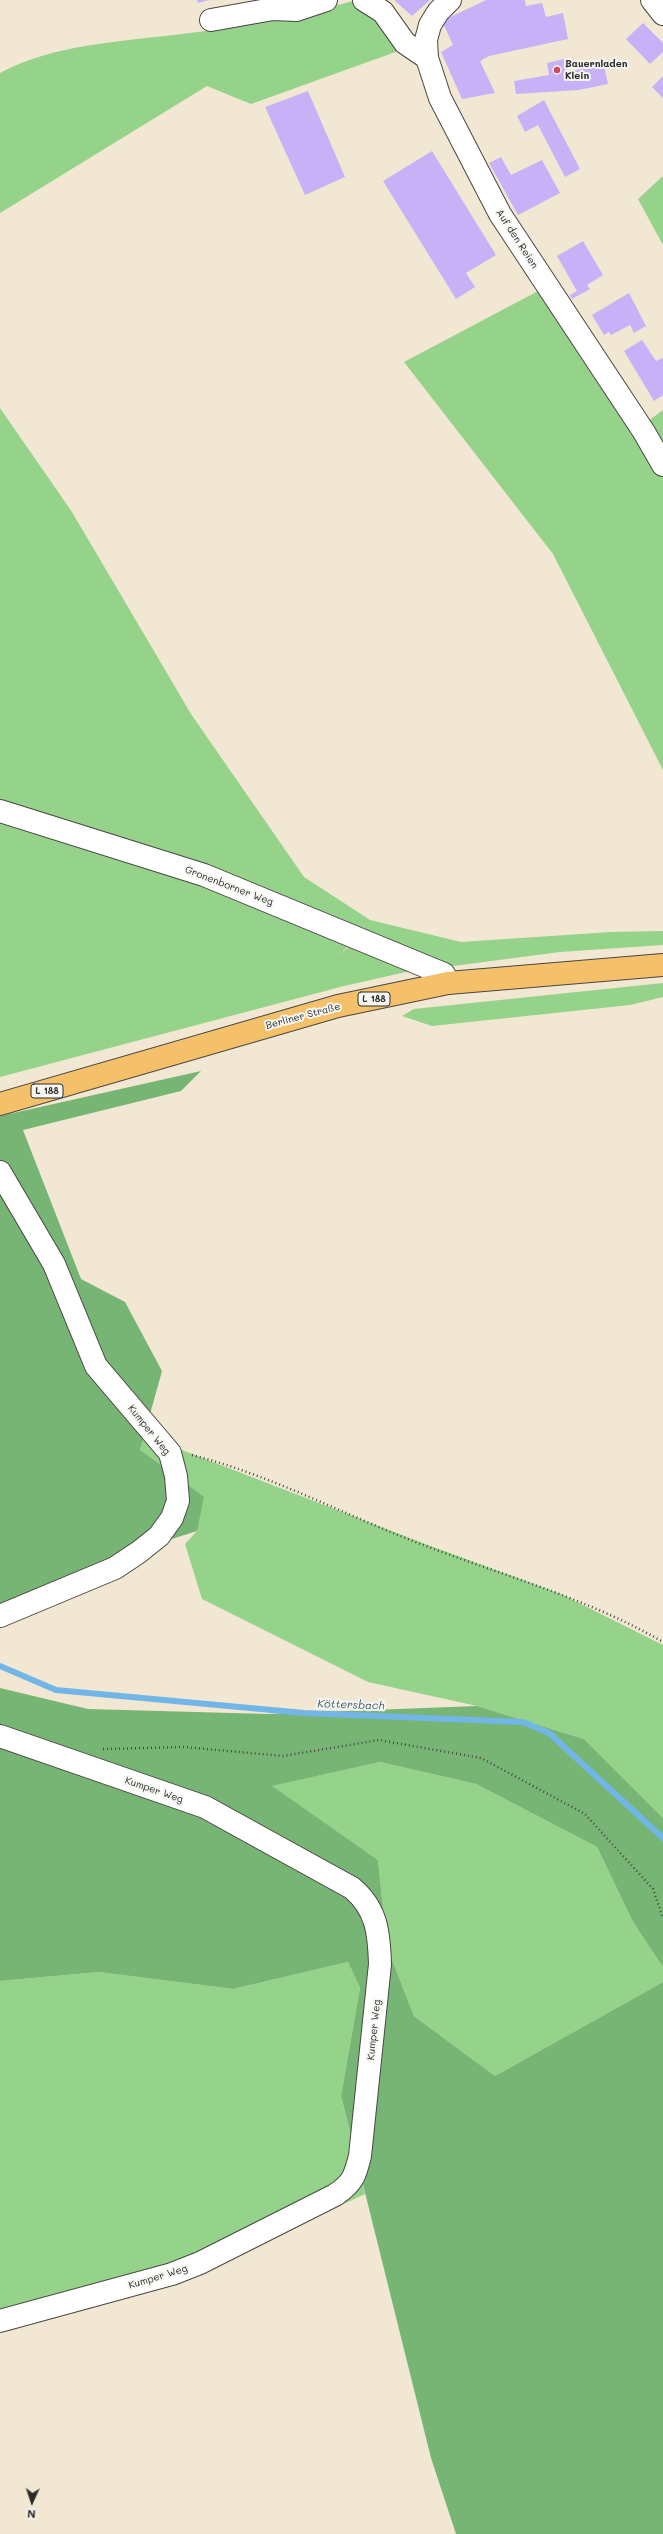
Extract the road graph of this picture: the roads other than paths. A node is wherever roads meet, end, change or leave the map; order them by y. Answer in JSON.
{"nodes":[{"id":1,"x":326,"y":0,"type":"edge"},
{"id":2,"x":364,"y":0,"type":"edge"},
{"id":3,"x":450,"y":0,"type":"edge"},
{"id":4,"x":652,"y":0,"type":"edge"},
{"id":5,"x":663,"y":14,"type":"edge"},
{"id":6,"x":211,"y":20,"type":"dead end"},
{"id":7,"x":427,"y":58,"type":"junction"},
{"id":8,"x":663,"y":465,"type":"edge"},
{"id":9,"x":0,"y":811,"type":"edge"},
{"id":10,"x":663,"y":965,"type":"edge"},
{"id":11,"x":448,"y":983,"type":"junction"},
{"id":12,"x":0,"y":1104,"type":"edge"},
{"id":13,"x":0,"y":1172,"type":"edge"},
{"id":14,"x":0,"y":1616,"type":"edge"},
{"id":15,"x":0,"y":1736,"type":"edge"},
{"id":16,"x":0,"y":2321,"type":"edge"}],
"edges":[{"from":1,"to":6,"type":"street"},
{"from":2,"to":7,"type":"street"},
{"from":3,"to":7,"type":"street","name":"Auf den Reien"},
{"from":4,"to":5,"type":"street"},
{"from":7,"to":8,"type":"street","name":"Auf den Reien"},
{"from":9,"to":11,"type":"street","name":"Gronenborner Weg"},
{"from":10,"to":11,"type":"main road","name":"Berliner Straße","number":"L 188"},
{"from":11,"to":12,"type":"main road","name":"Berliner Straße","number":"L 188"},
{"from":13,"to":14,"type":"street","name":"Kumper Weg"},
{"from":15,"to":16,"type":"street","name":"Kumper Weg"}]}
